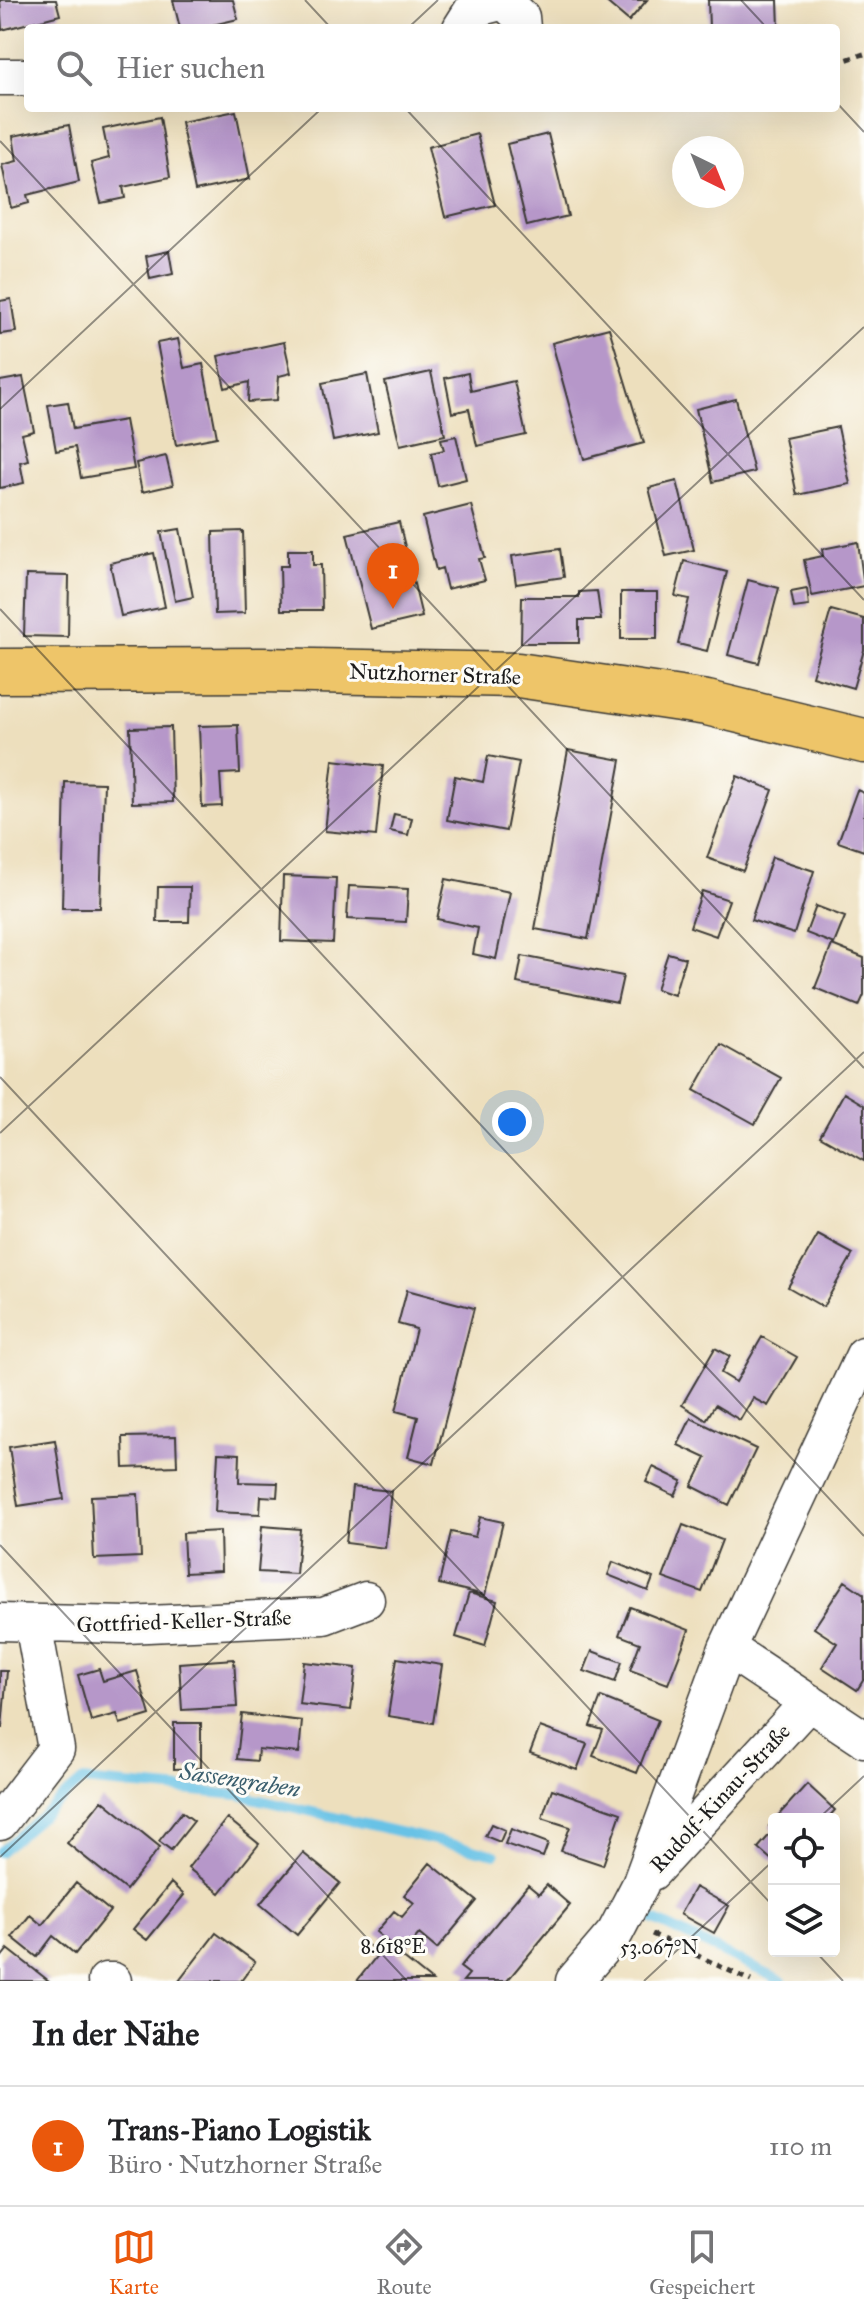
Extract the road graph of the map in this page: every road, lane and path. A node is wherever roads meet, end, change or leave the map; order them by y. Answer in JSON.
{"nodes":[{"id":1,"x":464,"y":24,"type":"edge"},
{"id":2,"x":522,"y":24,"type":"edge"},
{"id":3,"x":864,"y":54,"type":"edge"},
{"id":4,"x":840,"y":62,"type":"edge"},
{"id":5,"x":0,"y":77,"type":"edge"},
{"id":6,"x":24,"y":77,"type":"edge"},
{"id":7,"x":0,"y":671,"type":"edge"},
{"id":8,"x":864,"y":741,"type":"edge"},
{"id":9,"x":864,"y":1355,"type":"edge"},
{"id":10,"x":366,"y":1600,"type":"dead end"},
{"id":11,"x":16,"y":1623,"type":"edge"},
{"id":12,"x":727,"y":1648,"type":"junction"},
{"id":13,"x":809,"y":1702,"type":"junction"},
{"id":14,"x":864,"y":1739,"type":"edge"},
{"id":15,"x":0,"y":1822,"type":"edge"},
{"id":16,"x":640,"y":1885,"type":"junction"},
{"id":17,"x":622,"y":1920,"type":"junction"},
{"id":18,"x":574,"y":1981,"type":"edge"},
{"id":19,"x":751,"y":1981,"type":"edge"}],
"edges":[{"from":1,"to":2,"type":"street"},
{"from":3,"to":4,"type":"path"},
{"from":5,"to":6,"type":"street"},
{"from":7,"to":8,"type":"main road","name":"Nutzhorner Straße"},
{"from":9,"to":12,"type":"street","name":"Rudolf-Kinau-Straße"},
{"from":10,"to":11,"type":"street","name":"Gottfried-Keller-Straße"},
{"from":11,"to":15,"type":"street"},
{"from":12,"to":13,"type":"street","name":"Rudolf-Kinau-Straße"},
{"from":12,"to":16,"type":"street","name":"Rudolf-Kinau-Straße"},
{"from":13,"to":14,"type":"street","name":"Rudolf-Kinau-Straße"},
{"from":13,"to":16,"type":"street","name":"Rudolf-Kinau-Straße"},
{"from":16,"to":17,"type":"street"},
{"from":17,"to":18,"type":"street"},
{"from":17,"to":19,"type":"path"}]}
